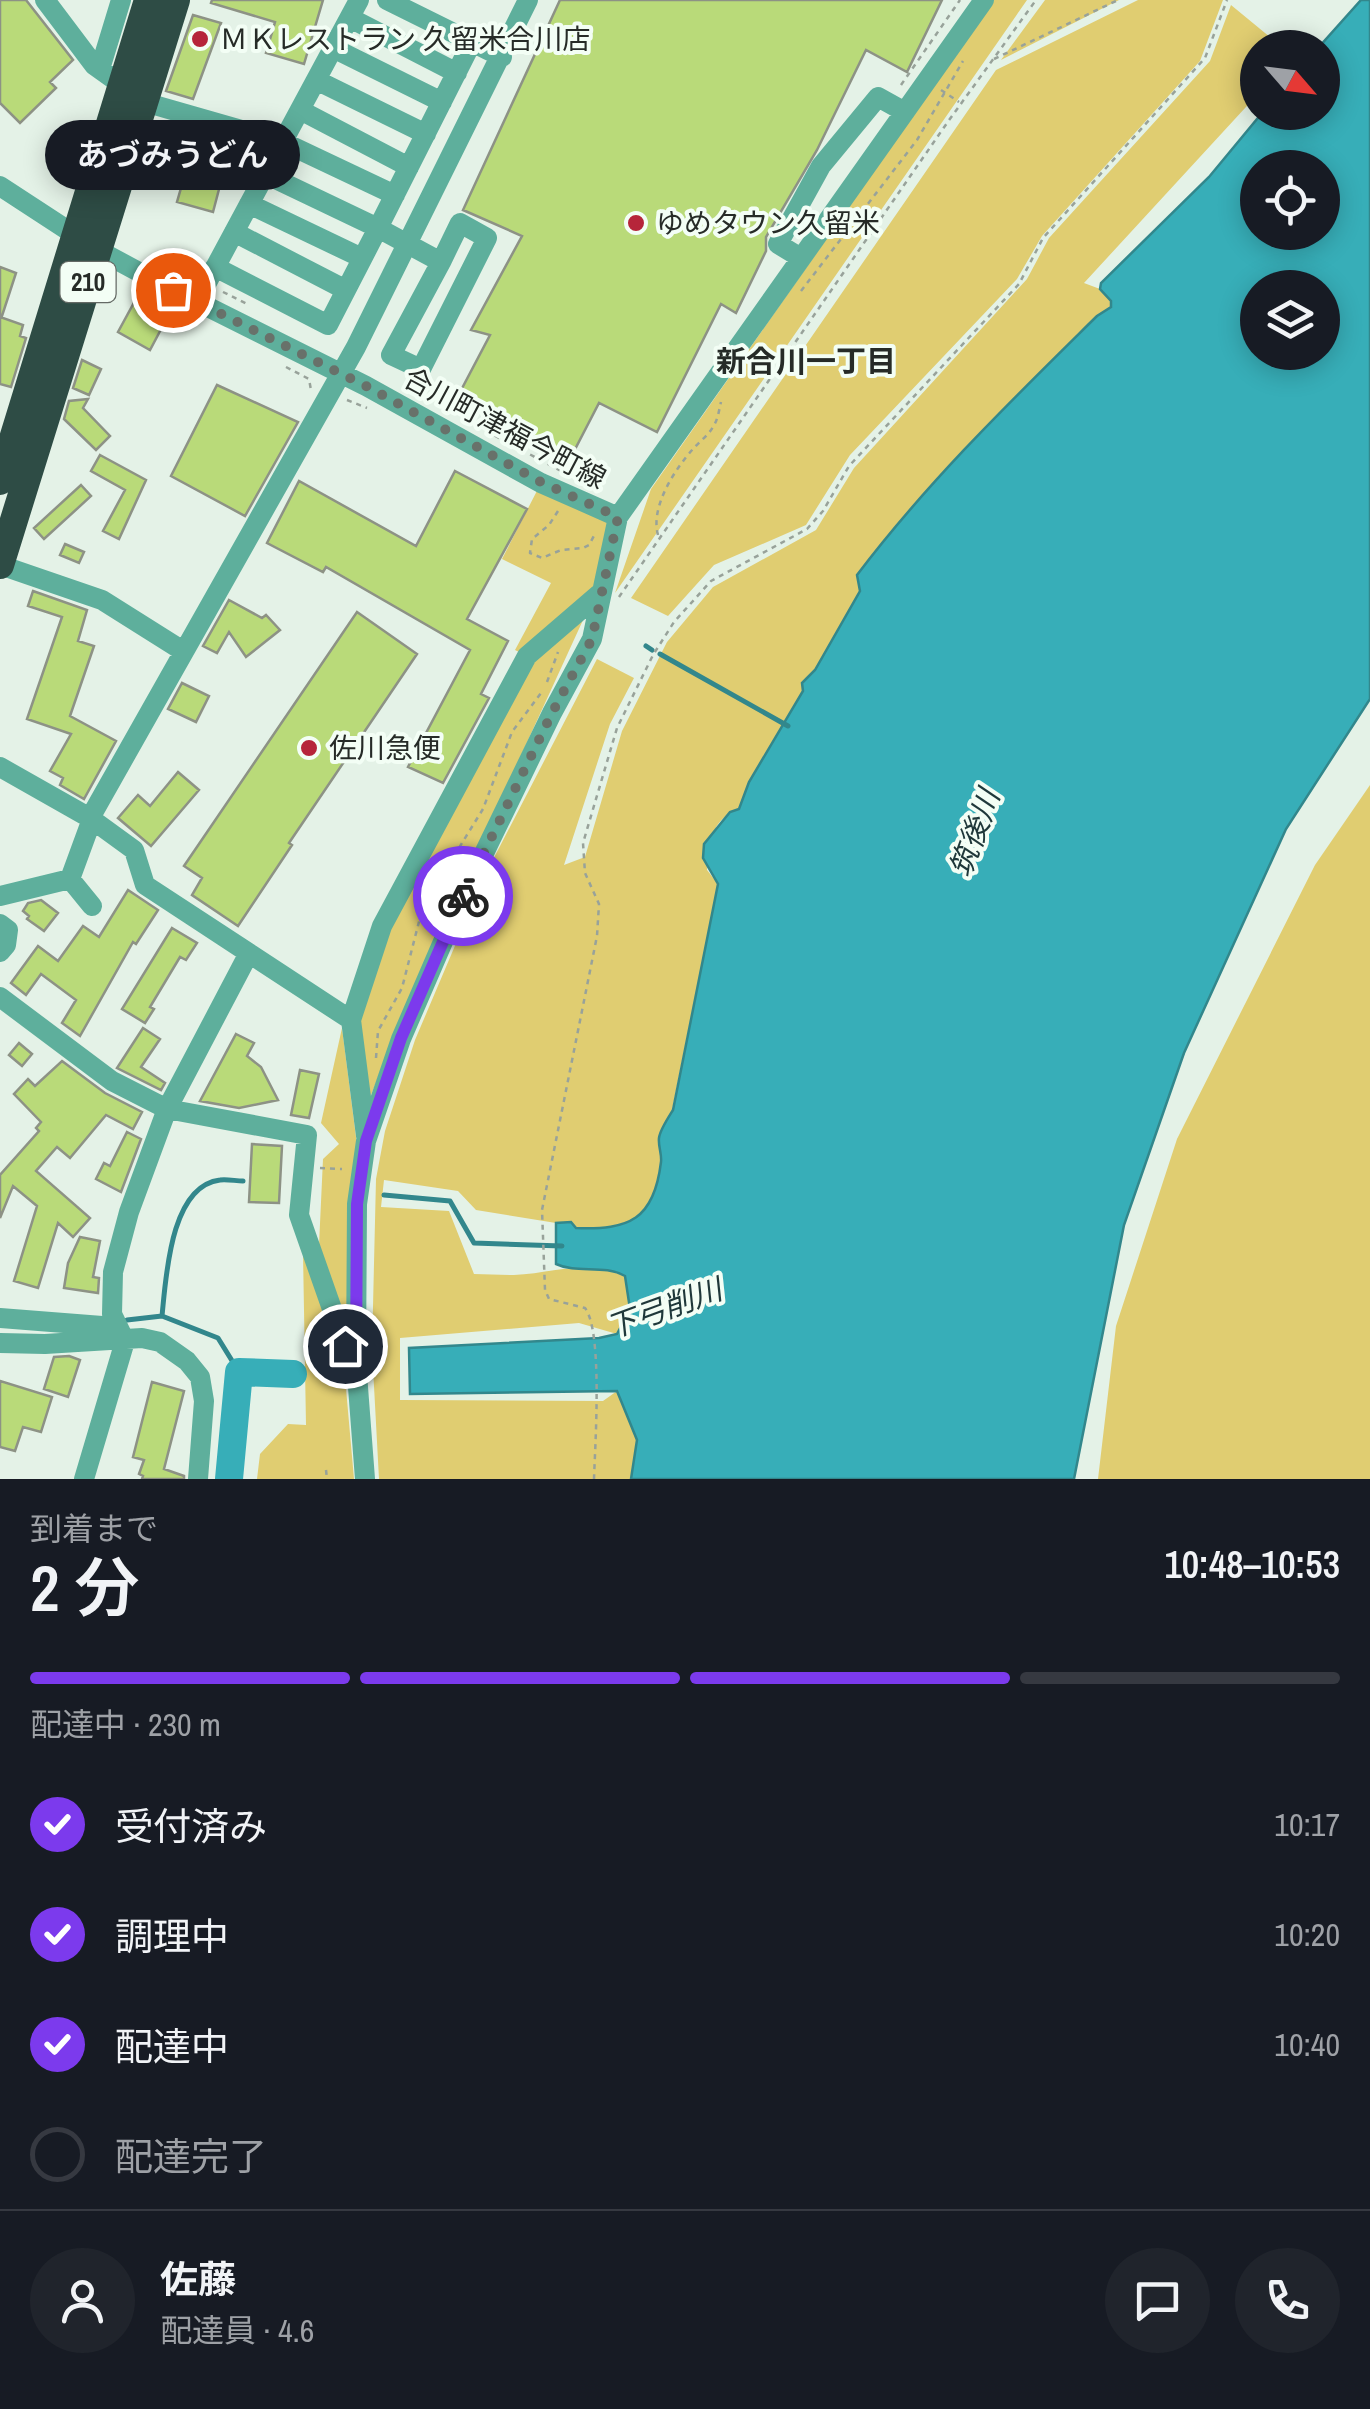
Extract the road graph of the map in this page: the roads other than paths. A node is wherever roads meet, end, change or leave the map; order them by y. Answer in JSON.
{"nodes":[{"id":1,"x":45,"y":0,"type":"edge"},
{"id":2,"x":121,"y":0,"type":"edge"},
{"id":3,"x":148,"y":0,"type":"edge"},
{"id":4,"x":176,"y":0,"type":"edge"},
{"id":5,"x":387,"y":0,"type":"edge"},
{"id":6,"x":528,"y":0,"type":"edge"},
{"id":7,"x":984,"y":0,"type":"edge"},
{"id":8,"x":354,"y":9,"type":"edge"},
{"id":9,"x":472,"y":42,"type":"junction"},
{"id":10,"x":333,"y":48,"type":"junction"},
{"id":11,"x":502,"y":57,"type":"junction"},
{"id":12,"x":457,"y":73,"type":"junction"},
{"id":13,"x":316,"y":80,"type":"junction"},
{"id":14,"x":122,"y":85,"type":"junction"},
{"id":15,"x":442,"y":102,"type":"junction"},
{"id":16,"x":897,"y":108,"type":"junction"},
{"id":17,"x":300,"y":110,"type":"junction"},
{"id":18,"x":426,"y":134,"type":"junction"},
{"id":19,"x":282,"y":142,"type":"junction"},
{"id":20,"x":409,"y":168,"type":"junction"},
{"id":21,"x":265,"y":174,"type":"junction"},
{"id":22,"x":0,"y":186,"type":"edge"},
{"id":23,"x":394,"y":195,"type":"junction"},
{"id":24,"x":249,"y":204,"type":"junction"},
{"id":25,"x":378,"y":228,"type":"junction"},
{"id":26,"x":234,"y":232,"type":"junction"},
{"id":27,"x":87,"y":243,"type":"junction"},
{"id":28,"x":407,"y":244,"type":"junction"},
{"id":29,"x":362,"y":258,"type":"junction"},
{"id":30,"x":801,"y":258,"type":"junction"},
{"id":31,"x":441,"y":262,"type":"junction"},
{"id":32,"x":206,"y":284,"type":"junction"},
{"id":33,"x":346,"y":290,"type":"junction"},
{"id":34,"x":340,"y":374,"type":"junction"},
{"id":35,"x":0,"y":482,"type":"edge"},
{"id":36,"x":618,"y":517,"type":"junction"},
{"id":37,"x":0,"y":565,"type":"edge"},
{"id":38,"x":606,"y":600,"type":"junction"},
{"id":39,"x":182,"y":652,"type":"junction"},
{"id":40,"x":0,"y":768,"type":"edge"},
{"id":41,"x":91,"y":819,"type":"junction"},
{"id":42,"x":70,"y":879,"type":"junction"},
{"id":43,"x":0,"y":896,"type":"edge"},
{"id":44,"x":92,"y":906,"type":"dead end"},
{"id":45,"x":0,"y":924,"type":"edge"},
{"id":46,"x":0,"y":952,"type":"edge"},
{"id":47,"x":250,"y":953,"type":"junction"},
{"id":48,"x":0,"y":997,"type":"edge"},
{"id":49,"x":351,"y":1020,"type":"junction"},
{"id":50,"x":167,"y":1110,"type":"junction"},
{"id":51,"x":366,"y":1141,"type":"junction"},
{"id":52,"x":0,"y":1318,"type":"edge"},
{"id":53,"x":118,"y":1326,"type":"junction"},
{"id":54,"x":0,"y":1343,"type":"edge"},
{"id":55,"x":356,"y":1361,"type":"junction"},
{"id":56,"x":84,"y":1479,"type":"edge"},
{"id":57,"x":198,"y":1479,"type":"edge"},
{"id":58,"x":364,"y":1479,"type":"edge"}],
"edges":[{"from":1,"to":14,"type":"street"},
{"from":2,"to":14,"type":"street"},
{"from":3,"to":14,"type":"highway","number":"210"},
{"from":4,"to":14,"type":"highway","number":"210"},
{"from":5,"to":9,"type":"street"},
{"from":6,"to":11,"type":"street"},
{"from":7,"to":16,"type":"street"},
{"from":8,"to":10,"type":"street"},
{"from":8,"to":12,"type":"street"},
{"from":9,"to":11,"type":"street"},
{"from":9,"to":12,"type":"street"},
{"from":10,"to":13,"type":"street"},
{"from":10,"to":15,"type":"street"},
{"from":11,"to":28,"type":"street"},
{"from":12,"to":15,"type":"street"},
{"from":13,"to":17,"type":"street"},
{"from":13,"to":18,"type":"street"},
{"from":14,"to":19,"type":"street"},
{"from":14,"to":27,"type":"highway","number":"210"},
{"from":15,"to":18,"type":"street"},
{"from":16,"to":30,"type":"street"},
{"from":16,"to":30,"type":"street"},
{"from":17,"to":19,"type":"street"},
{"from":17,"to":20,"type":"street"},
{"from":18,"to":20,"type":"street"},
{"from":19,"to":21,"type":"street"},
{"from":19,"to":23,"type":"street"},
{"from":20,"to":23,"type":"street"},
{"from":21,"to":24,"type":"street"},
{"from":21,"to":25,"type":"street"},
{"from":22,"to":27,"type":"street","name":"合川町津福今町線"},
{"from":23,"to":25,"type":"street"},
{"from":24,"to":26,"type":"street"},
{"from":24,"to":29,"type":"street"},
{"from":25,"to":28,"type":"street"},
{"from":25,"to":29,"type":"street"},
{"from":26,"to":32,"type":"street"},
{"from":26,"to":33,"type":"street"},
{"from":27,"to":32,"type":"street","name":"合川町津福今町線"},
{"from":27,"to":35,"type":"highway","number":"210"},
{"from":27,"to":37,"type":"highway","number":"210"},
{"from":28,"to":31,"type":"street"},
{"from":28,"to":34,"type":"street"},
{"from":29,"to":33,"type":"street"},
{"from":30,"to":36,"type":"street"},
{"from":31,"to":31,"type":"street"},
{"from":32,"to":33,"type":"street"},
{"from":32,"to":34,"type":"street","name":"合川町津福今町線"},
{"from":34,"to":36,"type":"street","name":"合川町津福今町線"},
{"from":34,"to":39,"type":"street"},
{"from":36,"to":38,"type":"street"},
{"from":37,"to":39,"type":"street"},
{"from":38,"to":49,"type":"street"},
{"from":38,"to":51,"type":"street"},
{"from":39,"to":41,"type":"street"},
{"from":40,"to":41,"type":"street"},
{"from":41,"to":42,"type":"street"},
{"from":41,"to":47,"type":"street"},
{"from":42,"to":43,"type":"street"},
{"from":42,"to":44,"type":"street"},
{"from":45,"to":46,"type":"street"},
{"from":47,"to":49,"type":"street"},
{"from":47,"to":50,"type":"street"},
{"from":48,"to":50,"type":"street"},
{"from":49,"to":51,"type":"street"},
{"from":50,"to":53,"type":"street"},
{"from":50,"to":55,"type":"street"},
{"from":51,"to":55,"type":"street"},
{"from":52,"to":53,"type":"street"},
{"from":53,"to":54,"type":"street"},
{"from":53,"to":56,"type":"street"},
{"from":53,"to":57,"type":"street"},
{"from":55,"to":58,"type":"street"}]}
